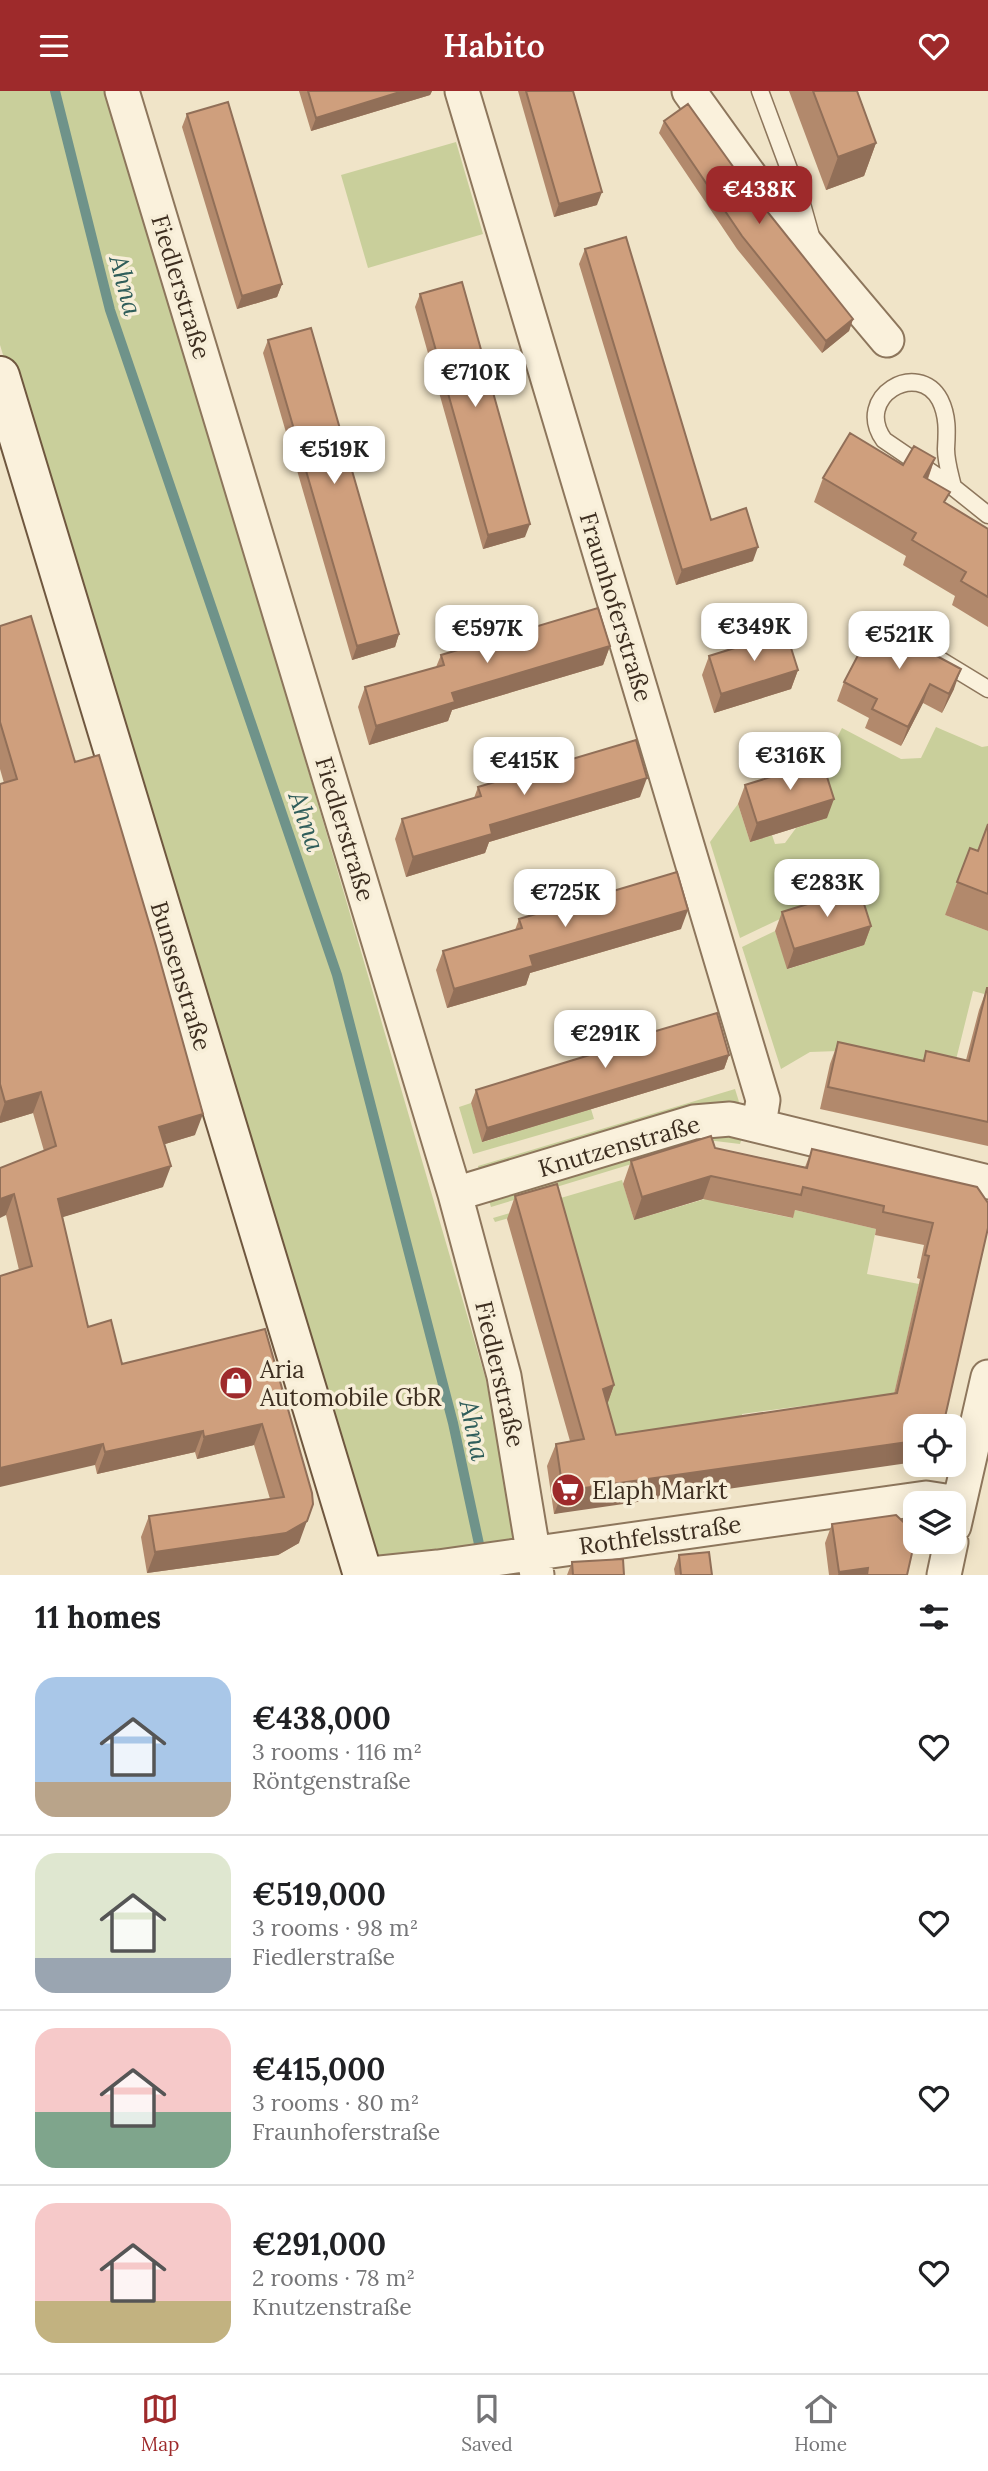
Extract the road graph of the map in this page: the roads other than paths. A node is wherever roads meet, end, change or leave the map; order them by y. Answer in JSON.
{"nodes":[{"id":1,"x":122,"y":91,"type":"edge"},
{"id":2,"x":462,"y":91,"type":"edge"},
{"id":3,"x":689,"y":91,"type":"edge"},
{"id":4,"x":760,"y":91,"type":"edge"},
{"id":5,"x":816,"y":255,"type":"junction"},
{"id":6,"x":887,"y":340,"type":"dead end"},
{"id":7,"x":0,"y":376,"type":"edge"},
{"id":8,"x":953,"y":487,"type":"junction"},
{"id":9,"x":988,"y":515,"type":"edge"},
{"id":10,"x":931,"y":655,"type":"edge"},
{"id":11,"x":988,"y":689,"type":"edge"},
{"id":12,"x":759,"y":1125,"type":"junction"},
{"id":13,"x":988,"y":1182,"type":"edge"},
{"id":14,"x":455,"y":1194,"type":"junction"},
{"id":15,"x":988,"y":1377,"type":"edge"},
{"id":16,"x":962,"y":1491,"type":"edge"},
{"id":17,"x":903,"y":1502,"type":"edge"},
{"id":18,"x":948,"y":1554,"type":"edge"},
{"id":19,"x":529,"y":1561,"type":"edge"},
{"id":20,"x":362,"y":1575,"type":"edge"},
{"id":21,"x":944,"y":1575,"type":"edge"}],
"edges":[{"from":1,"to":14,"type":"street","name":"Fiedlerstraße"},
{"from":2,"to":12,"type":"street","name":"Fraunhoferstraße"},
{"from":3,"to":5,"type":"street"},
{"from":4,"to":5,"type":"lane"},
{"from":5,"to":6,"type":"street"},
{"from":7,"to":20,"type":"street","name":"Bunsenstraße"},
{"from":8,"to":8,"type":"lane"},
{"from":8,"to":9,"type":"lane"},
{"from":10,"to":11,"type":"lane"},
{"from":12,"to":13,"type":"street","name":"Knutzenstraße"},
{"from":12,"to":14,"type":"street","name":"Knutzenstraße"},
{"from":14,"to":19,"type":"street","name":"Fiedlerstraße"},
{"from":15,"to":16,"type":"street"},
{"from":17,"to":19,"type":"street","name":"Rothfelsstraße"},
{"from":18,"to":21,"type":"street"},
{"from":19,"to":20,"type":"street","name":"Rothfelsstraße"}]}
